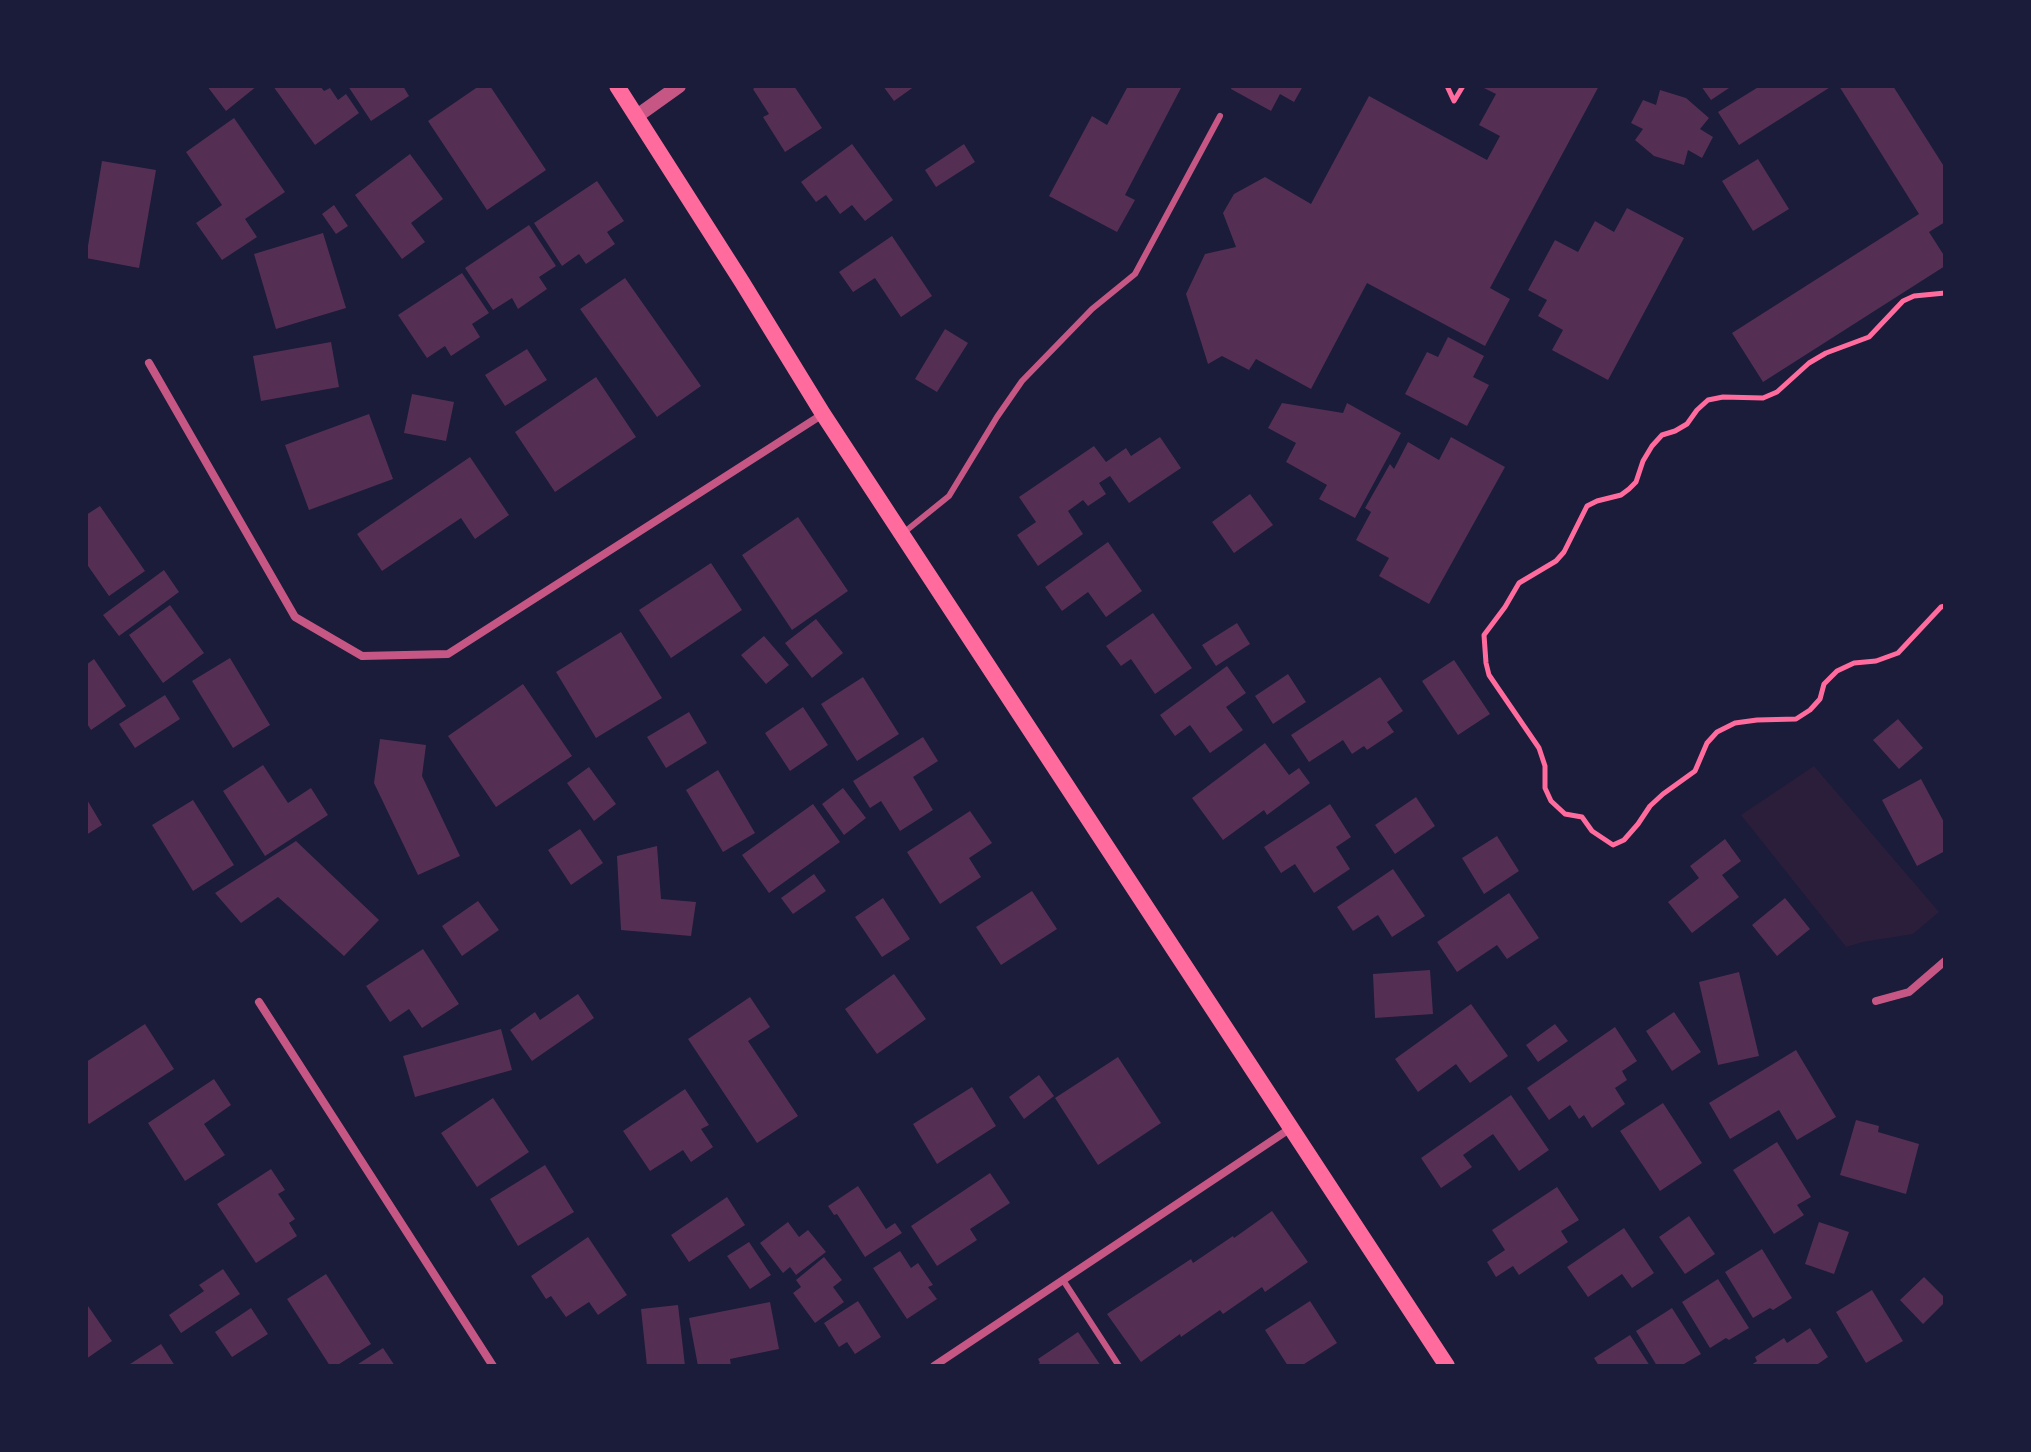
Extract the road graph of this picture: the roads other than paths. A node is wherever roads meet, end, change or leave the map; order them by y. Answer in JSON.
{"nodes":[{"id":1,"x":617,"y":86,"type":"edge"},
{"id":2,"x":679,"y":86,"type":"edge"},
{"id":3,"x":637,"y":116,"type":"junction"},
{"id":4,"x":1220,"y":116,"type":"dead end"},
{"id":5,"x":149,"y":363,"type":"dead end"},
{"id":6,"x":823,"y":414,"type":"junction"},
{"id":7,"x":902,"y":534,"type":"junction"},
{"id":8,"x":1945,"y":961,"type":"edge"},
{"id":9,"x":1876,"y":1001,"type":"dead end"},
{"id":10,"x":259,"y":1002,"type":"dead end"},
{"id":11,"x":1291,"y":1128,"type":"junction"},
{"id":12,"x":1063,"y":1280,"type":"junction"},
{"id":13,"x":493,"y":1366,"type":"edge"},
{"id":14,"x":934,"y":1366,"type":"edge"},
{"id":15,"x":1119,"y":1366,"type":"edge"},
{"id":16,"x":1447,"y":1366,"type":"edge"}],
"edges":[{"from":1,"to":3,"type":"main road"},
{"from":2,"to":3,"type":"street"},
{"from":3,"to":6,"type":"main road"},
{"from":4,"to":7,"type":"lane"},
{"from":5,"to":6,"type":"street"},
{"from":6,"to":7,"type":"main road"},
{"from":7,"to":11,"type":"main road"},
{"from":8,"to":9,"type":"street"},
{"from":10,"to":13,"type":"street"},
{"from":11,"to":12,"type":"street"},
{"from":11,"to":16,"type":"main road"},
{"from":12,"to":14,"type":"street"},
{"from":12,"to":15,"type":"lane"}]}
